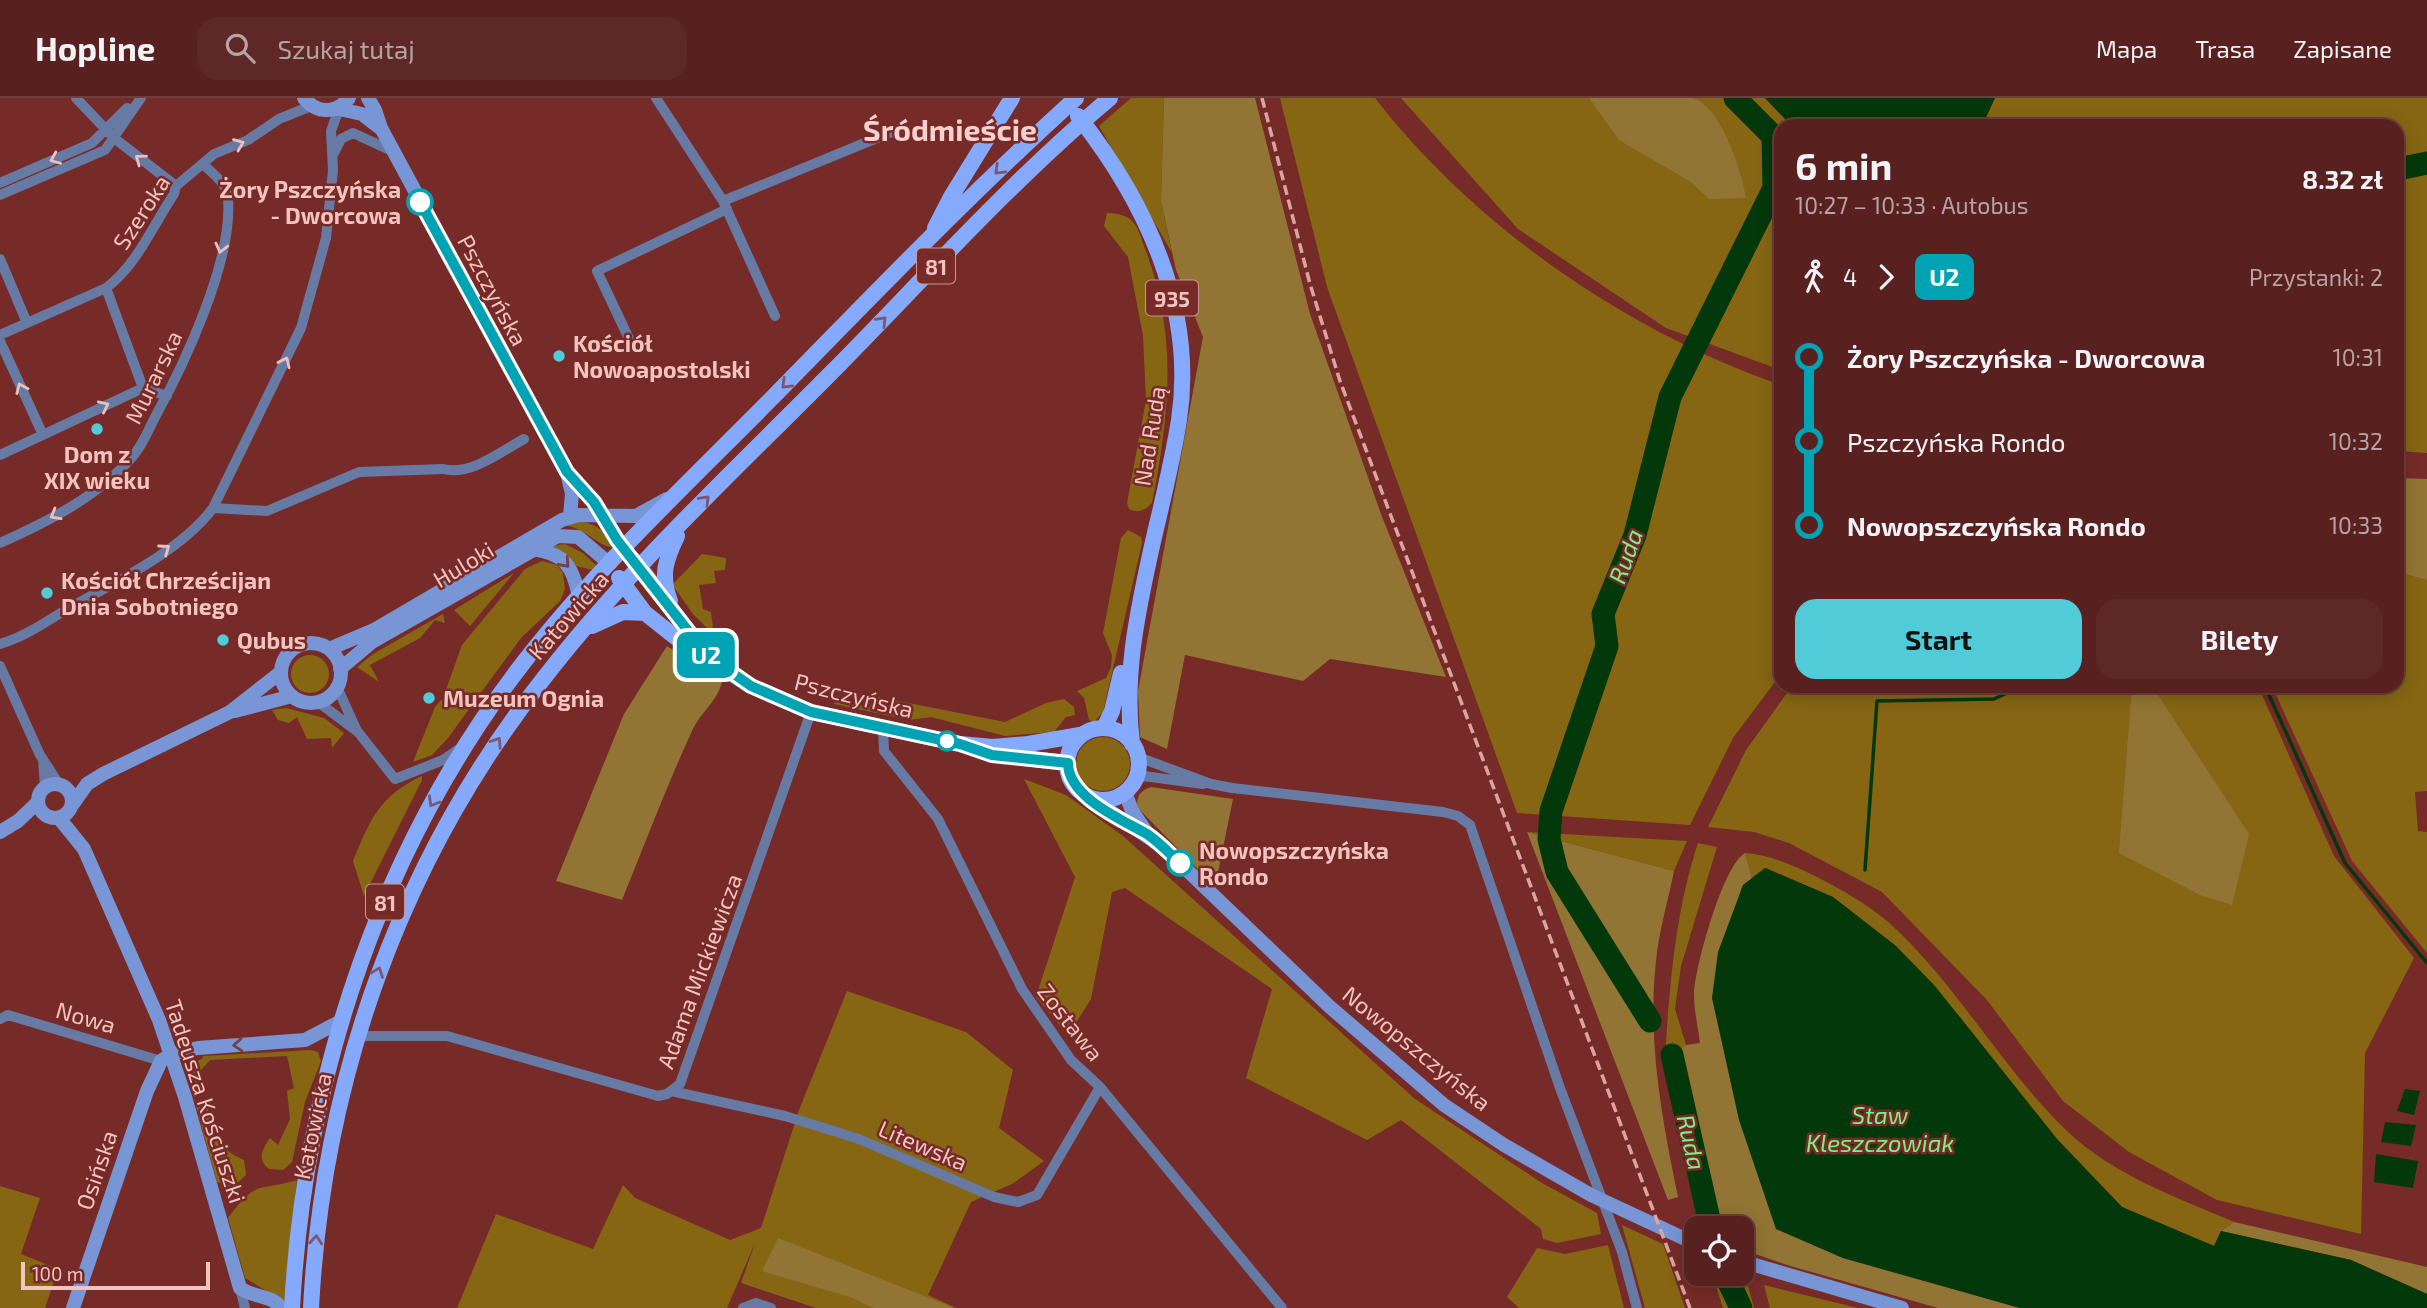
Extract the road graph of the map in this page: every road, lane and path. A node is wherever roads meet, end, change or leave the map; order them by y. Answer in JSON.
{"nodes":[{"id":1,"x":76,"y":98,"type":"edge"},
{"id":2,"x":133,"y":98,"type":"edge"},
{"id":3,"x":141,"y":98,"type":"edge"},
{"id":4,"x":368,"y":98,"type":"edge"},
{"id":5,"x":656,"y":98,"type":"edge"},
{"id":6,"x":1012,"y":98,"type":"edge"},
{"id":7,"x":1064,"y":98,"type":"edge"},
{"id":8,"x":1076,"y":98,"type":"edge"},
{"id":9,"x":1107,"y":100,"type":"edge"},
{"id":10,"x":308,"y":102,"type":"edge"},
{"id":11,"x":344,"y":104,"type":"edge"},
{"id":12,"x":380,"y":128,"type":"junction"},
{"id":13,"x":899,"y":129,"type":"dead end"},
{"id":14,"x":110,"y":134,"type":"junction"},
{"id":15,"x":393,"y":151,"type":"junction"},
{"id":16,"x":333,"y":153,"type":"junction"},
{"id":17,"x":204,"y":165,"type":"junction"},
{"id":18,"x":0,"y":183,"type":"edge"},
{"id":19,"x":176,"y":186,"type":"junction"},
{"id":20,"x":0,"y":195,"type":"edge"},
{"id":21,"x":725,"y":205,"type":"junction"},
{"id":22,"x":930,"y":239,"type":"junction"},
{"id":23,"x":0,"y":259,"type":"edge"},
{"id":24,"x":106,"y":288,"type":"junction"},
{"id":25,"x":775,"y":316,"type":"dead end"},
{"id":26,"x":27,"y":323,"type":"junction"},
{"id":27,"x":0,"y":334,"type":"edge"},
{"id":28,"x":0,"y":341,"type":"edge"},
{"id":29,"x":632,"y":345,"type":"dead end"},
{"id":30,"x":143,"y":387,"type":"junction"},
{"id":31,"x":167,"y":396,"type":"junction"},
{"id":32,"x":43,"y":435,"type":"junction"},
{"id":33,"x":524,"y":439,"type":"dead end"},
{"id":34,"x":0,"y":455,"type":"edge"},
{"id":35,"x":567,"y":472,"type":"junction"},
{"id":36,"x":680,"y":491,"type":"junction"},
{"id":37,"x":213,"y":508,"type":"junction"},
{"id":38,"x":570,"y":516,"type":"junction"},
{"id":39,"x":603,"y":516,"type":"junction"},
{"id":40,"x":685,"y":521,"type":"junction"},
{"id":41,"x":0,"y":543,"type":"edge"},
{"id":42,"x":532,"y":549,"type":"junction"},
{"id":43,"x":624,"y":549,"type":"junction"},
{"id":44,"x":610,"y":564,"type":"junction"},
{"id":45,"x":640,"y":567,"type":"junction"},
{"id":46,"x":624,"y":584,"type":"junction"},
{"id":47,"x":579,"y":597,"type":"junction"},
{"id":48,"x":645,"y":613,"type":"junction"},
{"id":49,"x":677,"y":616,"type":"junction"},
{"id":50,"x":580,"y":633,"type":"junction"},
{"id":51,"x":1131,"y":640,"type":"junction"},
{"id":52,"x":0,"y":644,"type":"edge"},
{"id":53,"x":329,"y":649,"type":"junction"},
{"id":54,"x":707,"y":655,"type":"junction"},
{"id":55,"x":0,"y":666,"type":"edge"},
{"id":56,"x":341,"y":669,"type":"junction"},
{"id":57,"x":281,"y":672,"type":"junction"},
{"id":58,"x":337,"y":687,"type":"junction"},
{"id":59,"x":292,"y":696,"type":"junction"},
{"id":60,"x":318,"y":702,"type":"junction"},
{"id":61,"x":230,"y":712,"type":"junction"},
{"id":62,"x":811,"y":712,"type":"junction"},
{"id":63,"x":883,"y":728,"type":"junction"},
{"id":64,"x":1104,"y":728,"type":"junction"},
{"id":65,"x":358,"y":732,"type":"junction"},
{"id":66,"x":1080,"y":735,"type":"junction"},
{"id":67,"x":468,"y":743,"type":"junction"},
{"id":68,"x":960,"y":744,"type":"junction"},
{"id":69,"x":1135,"y":750,"type":"junction"},
{"id":70,"x":1068,"y":763,"type":"junction"},
{"id":71,"x":103,"y":774,"type":"junction"},
{"id":72,"x":1136,"y":775,"type":"junction"},
{"id":73,"x":1211,"y":784,"type":"junction"},
{"id":74,"x":56,"y":786,"type":"junction"},
{"id":75,"x":1125,"y":792,"type":"junction"},
{"id":76,"x":1088,"y":796,"type":"junction"},
{"id":77,"x":38,"y":802,"type":"junction"},
{"id":78,"x":73,"y":805,"type":"junction"},
{"id":79,"x":53,"y":817,"type":"junction"},
{"id":80,"x":18,"y":821,"type":"junction"},
{"id":81,"x":0,"y":832,"type":"edge"},
{"id":82,"x":1148,"y":835,"type":"junction"},
{"id":83,"x":84,"y":849,"type":"junction"},
{"id":84,"x":0,"y":1019,"type":"edge"},
{"id":85,"x":341,"y":1021,"type":"junction"},
{"id":86,"x":356,"y":1036,"type":"junction"},
{"id":87,"x":166,"y":1058,"type":"junction"},
{"id":88,"x":1100,"y":1087,"type":"junction"},
{"id":89,"x":671,"y":1091,"type":"junction"},
{"id":90,"x":1684,"y":1239,"type":"edge"},
{"id":91,"x":1754,"y":1265,"type":"edge"},
{"id":92,"x":240,"y":1288,"type":"junction"},
{"id":93,"x":73,"y":1308,"type":"edge"},
{"id":94,"x":245,"y":1308,"type":"edge"},
{"id":95,"x":281,"y":1308,"type":"edge"},
{"id":96,"x":292,"y":1308,"type":"edge"},
{"id":97,"x":311,"y":1308,"type":"edge"},
{"id":98,"x":743,"y":1308,"type":"edge"},
{"id":99,"x":771,"y":1308,"type":"edge"},
{"id":100,"x":1282,"y":1308,"type":"edge"},
{"id":101,"x":1637,"y":1308,"type":"edge"},
{"id":102,"x":1902,"y":1308,"type":"edge"}],
"edges":[{"from":1,"to":14,"type":"street"},
{"from":2,"to":14,"type":"street"},
{"from":3,"to":14,"type":"street"},
{"from":4,"to":12,"type":"street","name":"Pszczyńska"},
{"from":5,"to":21,"type":"street"},
{"from":6,"to":22,"type":"main road"},
{"from":7,"to":51,"type":"main road","name":"Nad Rudą","number":"935"},
{"from":8,"to":22,"type":"main road","name":"Katowicka","number":"81","one_way":true},
{"from":40,"to":9,"type":"main road","name":"Katowicka","number":"81","one_way":true},
{"from":10,"to":11,"type":"street"},
{"from":17,"to":10,"type":"street","name":"Szeroka","one_way":true},
{"from":11,"to":12,"type":"street"},
{"from":11,"to":16,"type":"street"},
{"from":12,"to":15,"type":"street","name":"Pszczyńska"},
{"from":13,"to":21,"type":"street"},
{"from":14,"to":18,"type":"street","one_way":true},
{"from":19,"to":14,"type":"street","one_way":true},
{"from":14,"to":20,"type":"street"},
{"from":15,"to":16,"type":"street"},
{"from":15,"to":35,"type":"street","name":"Pszczyńska"},
{"from":37,"to":16,"type":"street","one_way":true},
{"from":17,"to":19,"type":"street","name":"Szeroka"},
{"from":17,"to":31,"type":"street","name":"Murarska","one_way":true},
{"from":19,"to":24,"type":"street","name":"Szeroka"},
{"from":21,"to":25,"type":"street"},
{"from":21,"to":29,"type":"street"},
{"from":22,"to":36,"type":"main road","name":"Katowicka","number":"81","one_way":true},
{"from":23,"to":26,"type":"street"},
{"from":24,"to":26,"type":"street","name":"Szeroka"},
{"from":24,"to":30,"type":"street"},
{"from":26,"to":27,"type":"street","name":"Szeroka"},
{"from":32,"to":28,"type":"street","one_way":true},
{"from":30,"to":31,"type":"street"},
{"from":32,"to":30,"type":"street","one_way":true},
{"from":31,"to":41,"type":"street","name":"Murarska","one_way":true},
{"from":32,"to":34,"type":"street"},
{"from":33,"to":37,"type":"street"},
{"from":35,"to":38,"type":"street","name":"Pszczyńska"},
{"from":35,"to":39,"type":"street","name":"Pszczyńska"},
{"from":36,"to":39,"type":"street"},
{"from":36,"to":43,"type":"main road","name":"Katowicka","number":"81"},
{"from":52,"to":37,"type":"street","one_way":true},
{"from":38,"to":39,"type":"street"},
{"from":38,"to":53,"type":"street","name":"Huloki"},
{"from":39,"to":43,"type":"street","name":"Pszczyńska"},
{"from":40,"to":45,"type":"main road","name":"Katowicka","number":"81"},
{"from":40,"to":49,"type":"main road"},
{"from":42,"to":44,"type":"street","name":"Huloki"},
{"from":42,"to":47,"type":"street","one_way":true},
{"from":42,"to":56,"type":"street","name":"Huloki"},
{"from":43,"to":44,"type":"main road","name":"Katowicka","number":"81"},
{"from":43,"to":45,"type":"main road","name":"Pszczyńska"},
{"from":44,"to":46,"type":"main road","name":"Pszczyńska"},
{"from":44,"to":47,"type":"main road","name":"Katowicka","number":"81"},
{"from":45,"to":46,"type":"main road","name":"Katowicka","number":"81"},
{"from":45,"to":49,"type":"main road","name":"Pszczyńska"},
{"from":46,"to":48,"type":"main road","name":"Pszczyńska"},
{"from":46,"to":50,"type":"main road","name":"Katowicka","number":"81"},
{"from":47,"to":67,"type":"main road","name":"Katowicka","number":"81"},
{"from":48,"to":50,"type":"main road"},
{"from":48,"to":54,"type":"main road","name":"Pszczyńska"},
{"from":49,"to":54,"type":"main road","name":"Pszczyńska"},
{"from":86,"to":50,"type":"main road","name":"Katowicka","number":"81","one_way":true},
{"from":51,"to":64,"type":"main road","name":"Nad Rudą","number":"935"},
{"from":51,"to":69,"type":"main road","name":"Nad Rudą","number":"935"},
{"from":53,"to":56,"type":"street"},
{"from":53,"to":57,"type":"street"},
{"from":54,"to":62,"type":"main road","name":"Pszczyńska"},
{"from":55,"to":74,"type":"street"},
{"from":56,"to":58,"type":"street"},
{"from":57,"to":59,"type":"street"},
{"from":57,"to":61,"type":"street"},
{"from":58,"to":60,"type":"street"},
{"from":58,"to":65,"type":"street"},
{"from":59,"to":60,"type":"street"},
{"from":59,"to":61,"type":"street"},
{"from":60,"to":65,"type":"street"},
{"from":61,"to":71,"type":"street"},
{"from":62,"to":63,"type":"main road","name":"Pszczyńska"},
{"from":62,"to":89,"type":"street","name":"Adama Mickiewicza"},
{"from":63,"to":68,"type":"main road","name":"Pszczyńska"},
{"from":63,"to":88,"type":"street","name":"Zostawa"},
{"from":64,"to":66,"type":"main road"},
{"from":64,"to":69,"type":"main road"},
{"from":65,"to":67,"type":"street"},
{"from":66,"to":68,"type":"main road","name":"Pszczyńska"},
{"from":66,"to":70,"type":"main road"},
{"from":67,"to":85,"type":"main road","name":"Katowicka","number":"81","one_way":true},
{"from":68,"to":70,"type":"main road","name":"Pszczyńska"},
{"from":69,"to":72,"type":"main road","number":"935"},
{"from":69,"to":73,"type":"street"},
{"from":70,"to":76,"type":"main road"},
{"from":71,"to":74,"type":"street"},
{"from":71,"to":78,"type":"street"},
{"from":72,"to":73,"type":"street"},
{"from":72,"to":75,"type":"main road","number":"935"},
{"from":73,"to":101,"type":"street"},
{"from":74,"to":77,"type":"street"},
{"from":74,"to":78,"type":"street","name":"Tadeusza Kościuszki"},
{"from":75,"to":76,"type":"main road"},
{"from":75,"to":82,"type":"street","name":"Nowopszczyńska"},
{"from":76,"to":82,"type":"street","name":"Nowopszczyńska"},
{"from":77,"to":79,"type":"street","name":"Tadeusza Kościuszki"},
{"from":77,"to":80,"type":"street"},
{"from":78,"to":79,"type":"street"},
{"from":78,"to":83,"type":"street","name":"Tadeusza Kościuszki"},
{"from":79,"to":80,"type":"street"},
{"from":79,"to":83,"type":"street","name":"Tadeusza Kościuszki"},
{"from":80,"to":81,"type":"street"},
{"from":82,"to":90,"type":"street","name":"Nowopszczyńska"},
{"from":83,"to":87,"type":"street","name":"Tadeusza Kościuszki"},
{"from":84,"to":87,"type":"street","name":"Nowa"},
{"from":85,"to":87,"type":"street","one_way":true},
{"from":85,"to":96,"type":"main road","name":"Katowicka","number":"81"},
{"from":86,"to":89,"type":"street","name":"Adama Mickiewicza"},
{"from":97,"to":86,"type":"main road","name":"Katowicka","number":"81","one_way":true},
{"from":87,"to":92,"type":"street","name":"Tadeusza Kościuszki"},
{"from":87,"to":93,"type":"street","name":"Osińska"},
{"from":88,"to":89,"type":"street","name":"Litewska"},
{"from":88,"to":100,"type":"street","name":"Zostawa"},
{"from":91,"to":102,"type":"street"},
{"from":92,"to":94,"type":"street"},
{"from":92,"to":95,"type":"street"},
{"from":98,"to":99,"type":"street"}]}
